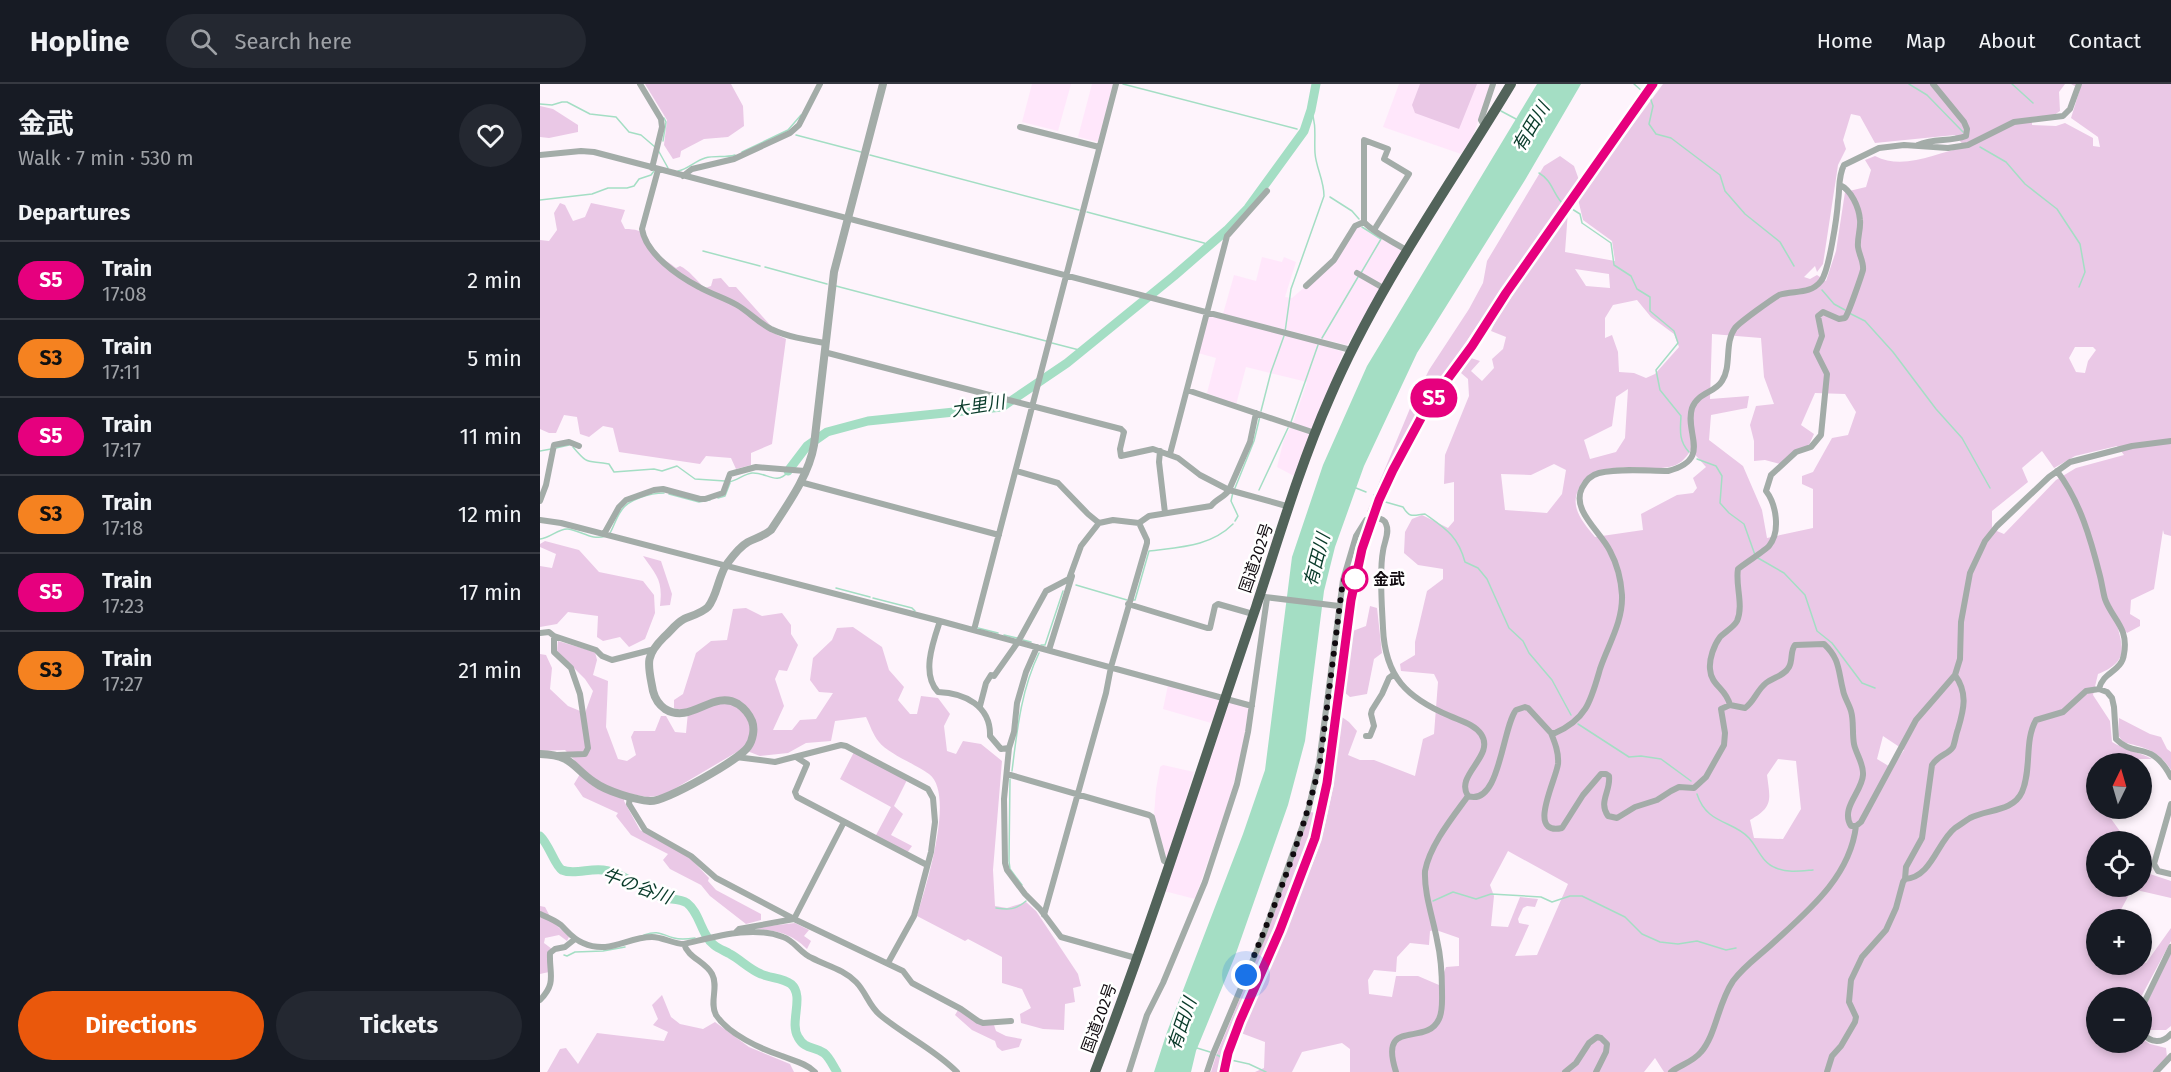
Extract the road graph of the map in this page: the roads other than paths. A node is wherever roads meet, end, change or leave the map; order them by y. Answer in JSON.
{"nodes":[{"id":1,"x":640,"y":84,"type":"edge"},
{"id":2,"x":820,"y":84,"type":"edge"},
{"id":3,"x":883,"y":84,"type":"edge"},
{"id":4,"x":1116,"y":84,"type":"edge"},
{"id":5,"x":1493,"y":84,"type":"edge"},
{"id":6,"x":1511,"y":84,"type":"edge"},
{"id":7,"x":1934,"y":84,"type":"edge"},
{"id":8,"x":2079,"y":84,"type":"edge"},
{"id":9,"x":1020,"y":127,"type":"dead end"},
{"id":10,"x":1485,"y":127,"type":"junction"},
{"id":11,"x":1917,"y":146,"type":"junction"},
{"id":12,"x":1100,"y":147,"type":"junction"},
{"id":13,"x":540,"y":155,"type":"edge"},
{"id":14,"x":655,"y":169,"type":"junction"},
{"id":15,"x":683,"y":176,"type":"junction"},
{"id":16,"x":1840,"y":184,"type":"junction"},
{"id":17,"x":1267,"y":190,"type":"dead end"},
{"id":18,"x":847,"y":219,"type":"junction"},
{"id":19,"x":1364,"y":222,"type":"junction"},
{"id":20,"x":1374,"y":230,"type":"junction"},
{"id":21,"x":1408,"y":252,"type":"junction"},
{"id":22,"x":1359,"y":274,"type":"dead end"},
{"id":23,"x":1066,"y":275,"type":"junction"},
{"id":24,"x":1306,"y":286,"type":"dead end"},
{"id":25,"x":1385,"y":289,"type":"junction"},
{"id":26,"x":1207,"y":312,"type":"junction"},
{"id":27,"x":824,"y":347,"type":"junction"},
{"id":28,"x":1351,"y":350,"type":"junction"},
{"id":29,"x":1187,"y":390,"type":"junction"},
{"id":30,"x":1033,"y":406,"type":"junction"},
{"id":31,"x":1260,"y":415,"type":"junction"},
{"id":32,"x":1316,"y":433,"type":"junction"},
{"id":33,"x":2171,"y":441,"type":"edge"},
{"id":34,"x":579,"y":446,"type":"dead end"},
{"id":35,"x":1160,"y":451,"type":"junction"},
{"id":36,"x":1170,"y":454,"type":"junction"},
{"id":37,"x":806,"y":471,"type":"junction"},
{"id":38,"x":1016,"y":471,"type":"junction"},
{"id":39,"x":2057,"y":471,"type":"junction"},
{"id":40,"x":800,"y":482,"type":"junction"},
{"id":41,"x":543,"y":484,"type":"edge"},
{"id":42,"x":1232,"y":490,"type":"junction"},
{"id":43,"x":540,"y":501,"type":"edge"},
{"id":44,"x":1290,"y":507,"type":"junction"},
{"id":45,"x":1165,"y":513,"type":"junction"},
{"id":46,"x":540,"y":520,"type":"edge"},
{"id":47,"x":1099,"y":523,"type":"junction"},
{"id":48,"x":1138,"y":523,"type":"junction"},
{"id":49,"x":607,"y":535,"type":"junction"},
{"id":50,"x":999,"y":535,"type":"junction"},
{"id":51,"x":726,"y":565,"type":"junction"},
{"id":52,"x":1072,"y":573,"type":"junction"},
{"id":53,"x":1263,"y":596,"type":"junction"},
{"id":54,"x":1129,"y":601,"type":"junction"},
{"id":55,"x":1339,"y":606,"type":"junction"},
{"id":56,"x":1254,"y":614,"type":"junction"},
{"id":57,"x":940,"y":621,"type":"junction"},
{"id":58,"x":974,"y":630,"type":"junction"},
{"id":59,"x":540,"y":633,"type":"edge"},
{"id":60,"x":554,"y":636,"type":"junction"},
{"id":61,"x":1018,"y":642,"type":"junction"},
{"id":62,"x":1037,"y":647,"type":"junction"},
{"id":63,"x":651,"y":650,"type":"junction"},
{"id":64,"x":1049,"y":650,"type":"junction"},
{"id":65,"x":1110,"y":667,"type":"junction"},
{"id":66,"x":1393,"y":675,"type":"junction"},
{"id":67,"x":1955,"y":675,"type":"junction"},
{"id":68,"x":2099,"y":689,"type":"junction"},
{"id":69,"x":1225,"y":698,"type":"junction"},
{"id":70,"x":1730,"y":705,"type":"junction"},
{"id":71,"x":980,"y":706,"type":"junction"},
{"id":72,"x":1252,"y":706,"type":"junction"},
{"id":73,"x":1551,"y":733,"type":"junction"},
{"id":74,"x":1366,"y":736,"type":"dead end"},
{"id":75,"x":1009,"y":748,"type":"junction"},
{"id":76,"x":540,"y":754,"type":"edge"},
{"id":77,"x":556,"y":755,"type":"junction"},
{"id":78,"x":736,"y":757,"type":"junction"},
{"id":79,"x":795,"y":757,"type":"junction"},
{"id":80,"x":1007,"y":774,"type":"junction"},
{"id":81,"x":2171,"y":777,"type":"edge"},
{"id":82,"x":1078,"y":794,"type":"junction"},
{"id":83,"x":630,"y":796,"type":"junction"},
{"id":84,"x":1468,"y":796,"type":"junction"},
{"id":85,"x":2171,"y":804,"type":"edge"},
{"id":86,"x":844,"y":822,"type":"junction"},
{"id":87,"x":1856,"y":826,"type":"junction"},
{"id":88,"x":1169,"y":864,"type":"junction"},
{"id":89,"x":927,"y":865,"type":"junction"},
{"id":90,"x":2171,"y":874,"type":"edge"},
{"id":91,"x":1905,"y":879,"type":"junction"},
{"id":92,"x":540,"y":914,"type":"edge"},
{"id":93,"x":1044,"y":915,"type":"junction"},
{"id":94,"x":794,"y":919,"type":"junction"},
{"id":95,"x":734,"y":933,"type":"junction"},
{"id":96,"x":575,"y":939,"type":"junction"},
{"id":97,"x":684,"y":944,"type":"junction"},
{"id":98,"x":2171,"y":947,"type":"edge"},
{"id":99,"x":1136,"y":958,"type":"junction"},
{"id":100,"x":888,"y":963,"type":"junction"},
{"id":101,"x":2152,"y":987,"type":"edge"},
{"id":102,"x":540,"y":1000,"type":"edge"},
{"id":103,"x":1011,"y":1021,"type":"dead end"},
{"id":104,"x":2168,"y":1037,"type":"edge"},
{"id":105,"x":2152,"y":1040,"type":"edge"},
{"id":106,"x":2170,"y":1046,"type":"edge"},
{"id":107,"x":2171,"y":1056,"type":"edge"},
{"id":108,"x":815,"y":1072,"type":"edge"},
{"id":109,"x":957,"y":1072,"type":"edge"},
{"id":110,"x":1095,"y":1072,"type":"edge"},
{"id":111,"x":1129,"y":1072,"type":"edge"},
{"id":112,"x":1207,"y":1072,"type":"edge"},
{"id":113,"x":1396,"y":1072,"type":"edge"},
{"id":114,"x":1564,"y":1072,"type":"edge"},
{"id":115,"x":1596,"y":1072,"type":"edge"},
{"id":116,"x":1671,"y":1072,"type":"edge"},
{"id":117,"x":1827,"y":1072,"type":"edge"},
{"id":118,"x":2156,"y":1072,"type":"edge"}],
"edges":[{"from":1,"to":14,"type":"street"},
{"from":2,"to":15,"type":"street"},
{"from":3,"to":18,"type":"street"},
{"from":4,"to":12,"type":"street"},
{"from":5,"to":10,"type":"street"},
{"from":6,"to":10,"type":"highway","name":"国道202号"},
{"from":7,"to":11,"type":"street"},
{"from":8,"to":11,"type":"street"},
{"from":9,"to":12,"type":"street"},
{"from":10,"to":21,"type":"highway","name":"国道202号"},
{"from":11,"to":16,"type":"street"},
{"from":12,"to":23,"type":"street"},
{"from":13,"to":14,"type":"street"},
{"from":14,"to":15,"type":"street"},
{"from":14,"to":27,"type":"street"},
{"from":15,"to":18,"type":"street"},
{"from":16,"to":70,"type":"street"},
{"from":16,"to":73,"type":"street"},
{"from":17,"to":26,"type":"street"},
{"from":18,"to":23,"type":"street"},
{"from":18,"to":27,"type":"street"},
{"from":19,"to":20,"type":"street"},
{"from":19,"to":20,"type":"street"},
{"from":19,"to":24,"type":"street"},
{"from":20,"to":21,"type":"street"},
{"from":21,"to":25,"type":"highway","name":"国道202号"},
{"from":22,"to":25,"type":"street"},
{"from":23,"to":26,"type":"street"},
{"from":23,"to":30,"type":"street"},
{"from":25,"to":28,"type":"highway","name":"国道202号"},
{"from":26,"to":28,"type":"street"},
{"from":26,"to":29,"type":"street"},
{"from":27,"to":30,"type":"street"},
{"from":27,"to":37,"type":"street"},
{"from":28,"to":32,"type":"highway","name":"国道202号"},
{"from":29,"to":31,"type":"street"},
{"from":29,"to":36,"type":"street"},
{"from":30,"to":35,"type":"street"},
{"from":30,"to":38,"type":"street"},
{"from":31,"to":32,"type":"street"},
{"from":31,"to":42,"type":"street"},
{"from":32,"to":44,"type":"highway","name":"国道202号"},
{"from":33,"to":39,"type":"street"},
{"from":34,"to":41,"type":"street"},
{"from":35,"to":36,"type":"street"},
{"from":35,"to":45,"type":"street"},
{"from":36,"to":42,"type":"street"},
{"from":37,"to":40,"type":"street"},
{"from":37,"to":49,"type":"street"},
{"from":38,"to":47,"type":"street"},
{"from":38,"to":50,"type":"street"},
{"from":39,"to":67,"type":"street"},
{"from":39,"to":68,"type":"street"},
{"from":40,"to":50,"type":"street"},
{"from":40,"to":51,"type":"street"},
{"from":41,"to":43,"type":"street"},
{"from":42,"to":44,"type":"street"},
{"from":42,"to":45,"type":"street"},
{"from":44,"to":53,"type":"highway","name":"国道202号"},
{"from":45,"to":48,"type":"street"},
{"from":46,"to":49,"type":"street"},
{"from":47,"to":48,"type":"street"},
{"from":47,"to":52,"type":"street"},
{"from":48,"to":54,"type":"street"},
{"from":49,"to":51,"type":"street"},
{"from":50,"to":58,"type":"street"},
{"from":51,"to":57,"type":"street"},
{"from":51,"to":63,"type":"street"},
{"from":52,"to":61,"type":"street"},
{"from":52,"to":64,"type":"street"},
{"from":53,"to":55,"type":"street"},
{"from":53,"to":56,"type":"highway","name":"国道202号"},
{"from":53,"to":72,"type":"street"},
{"from":54,"to":56,"type":"street"},
{"from":54,"to":65,"type":"street"},
{"from":55,"to":66,"type":"street"},
{"from":55,"to":112,"type":"street"},
{"from":56,"to":69,"type":"highway","name":"国道202号"},
{"from":57,"to":58,"type":"street"},
{"from":57,"to":71,"type":"street"},
{"from":58,"to":61,"type":"street"},
{"from":59,"to":60,"type":"street"},
{"from":60,"to":63,"type":"street"},
{"from":60,"to":77,"type":"street"},
{"from":61,"to":62,"type":"street"},
{"from":61,"to":71,"type":"street"},
{"from":62,"to":64,"type":"street"},
{"from":62,"to":75,"type":"street"},
{"from":63,"to":78,"type":"street"},
{"from":64,"to":65,"type":"street"},
{"from":65,"to":69,"type":"street"},
{"from":65,"to":82,"type":"street"},
{"from":66,"to":74,"type":"street"},
{"from":66,"to":84,"type":"street"},
{"from":67,"to":87,"type":"street"},
{"from":67,"to":91,"type":"street"},
{"from":68,"to":81,"type":"street"},
{"from":68,"to":91,"type":"street"},
{"from":69,"to":72,"type":"street"},
{"from":69,"to":88,"type":"highway","name":"国道202号"},
{"from":70,"to":73,"type":"street"},
{"from":70,"to":87,"type":"street"},
{"from":71,"to":75,"type":"street"},
{"from":72,"to":111,"type":"street"},
{"from":73,"to":84,"type":"street"},
{"from":75,"to":80,"type":"street"},
{"from":76,"to":77,"type":"street"},
{"from":77,"to":83,"type":"street"},
{"from":78,"to":79,"type":"street"},
{"from":78,"to":83,"type":"street"},
{"from":79,"to":86,"type":"street"},
{"from":79,"to":89,"type":"street"},
{"from":80,"to":82,"type":"street"},
{"from":80,"to":93,"type":"street"},
{"from":82,"to":88,"type":"street"},
{"from":82,"to":93,"type":"street"},
{"from":83,"to":94,"type":"street"},
{"from":84,"to":113,"type":"street"},
{"from":85,"to":90,"type":"street"},
{"from":86,"to":89,"type":"street"},
{"from":86,"to":94,"type":"street"},
{"from":87,"to":116,"type":"street"},
{"from":88,"to":99,"type":"highway","name":"国道202号"},
{"from":89,"to":100,"type":"street"},
{"from":91,"to":117,"type":"street"},
{"from":92,"to":96,"type":"street"},
{"from":93,"to":99,"type":"street"},
{"from":94,"to":95,"type":"street"},
{"from":94,"to":100,"type":"street"},
{"from":95,"to":97,"type":"street"},
{"from":95,"to":109,"type":"street"},
{"from":96,"to":97,"type":"street"},
{"from":96,"to":102,"type":"street"},
{"from":97,"to":108,"type":"street"},
{"from":98,"to":101,"type":"street"},
{"from":99,"to":110,"type":"highway","name":"国道202号"},
{"from":100,"to":103,"type":"street"},
{"from":104,"to":105,"type":"street"},
{"from":104,"to":106,"type":"street"},
{"from":107,"to":118,"type":"street"},
{"from":114,"to":115,"type":"street"}]}
